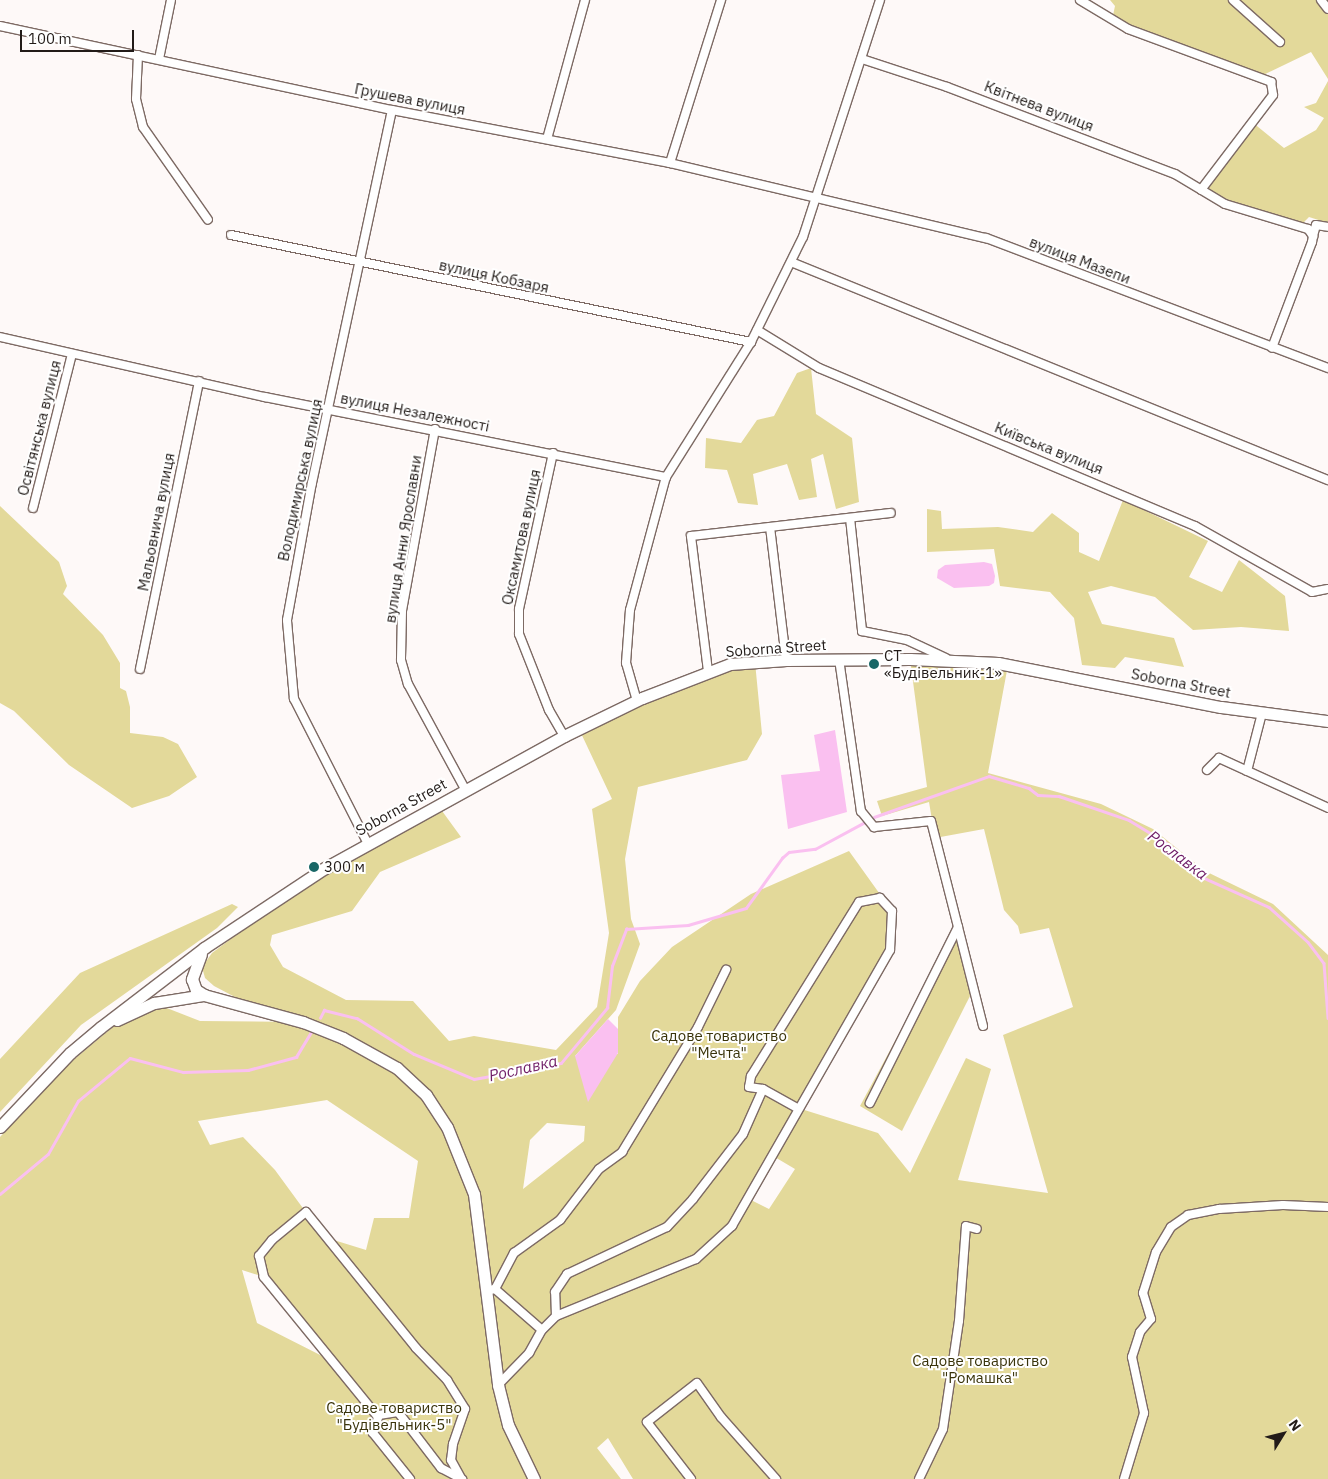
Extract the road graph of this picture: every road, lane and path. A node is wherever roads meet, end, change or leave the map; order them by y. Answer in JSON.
{"nodes":[{"id":1,"x":171,"y":0,"type":"edge"},
{"id":2,"x":585,"y":0,"type":"edge"},
{"id":3,"x":721,"y":0,"type":"edge"},
{"id":4,"x":880,"y":0,"type":"edge"},
{"id":5,"x":1080,"y":0,"type":"edge"},
{"id":6,"x":1233,"y":0,"type":"edge"},
{"id":7,"x":1321,"y":0,"type":"edge"},
{"id":8,"x":1328,"y":9,"type":"edge"},
{"id":9,"x":0,"y":26,"type":"edge"},
{"id":10,"x":1280,"y":42,"type":"dead end"},
{"id":11,"x":138,"y":55,"type":"junction"},
{"id":12,"x":159,"y":59,"type":"junction"},
{"id":13,"x":862,"y":59,"type":"junction"},
{"id":14,"x":392,"y":110,"type":"junction"},
{"id":15,"x":547,"y":140,"type":"junction"},
{"id":16,"x":670,"y":163,"type":"junction"},
{"id":17,"x":1201,"y":190,"type":"junction"},
{"id":18,"x":816,"y":196,"type":"junction"},
{"id":19,"x":208,"y":220,"type":"dead end"},
{"id":20,"x":1328,"y":226,"type":"edge"},
{"id":21,"x":231,"y":235,"type":"dead end"},
{"id":22,"x":1313,"y":236,"type":"junction"},
{"id":23,"x":358,"y":262,"type":"junction"},
{"id":24,"x":791,"y":262,"type":"junction"},
{"id":25,"x":757,"y":330,"type":"junction"},
{"id":26,"x":0,"y":337,"type":"edge"},
{"id":27,"x":751,"y":342,"type":"junction"},
{"id":28,"x":1272,"y":348,"type":"junction"},
{"id":29,"x":72,"y":354,"type":"junction"},
{"id":30,"x":1328,"y":368,"type":"edge"},
{"id":31,"x":199,"y":381,"type":"junction"},
{"id":32,"x":329,"y":409,"type":"junction"},
{"id":33,"x":435,"y":429,"type":"junction"},
{"id":34,"x":553,"y":453,"type":"junction"},
{"id":35,"x":666,"y":477,"type":"junction"},
{"id":36,"x":1328,"y":480,"type":"edge"},
{"id":37,"x":33,"y":508,"type":"dead end"},
{"id":38,"x":891,"y":513,"type":"dead end"},
{"id":39,"x":850,"y":518,"type":"junction"},
{"id":40,"x":770,"y":527,"type":"junction"},
{"id":41,"x":1328,"y":589,"type":"edge"},
{"id":42,"x":839,"y":659,"type":"junction"},
{"id":43,"x":786,"y":660,"type":"junction"},
{"id":44,"x":950,"y":660,"type":"junction"},
{"id":45,"x":140,"y":669,"type":"dead end"},
{"id":46,"x":708,"y":671,"type":"junction"},
{"id":47,"x":637,"y":701,"type":"junction"},
{"id":48,"x":1262,"y":712,"type":"junction"},
{"id":49,"x":1328,"y":721,"type":"edge"},
{"id":50,"x":564,"y":736,"type":"junction"},
{"id":51,"x":1208,"y":770,"type":"dead end"},
{"id":52,"x":1247,"y":771,"type":"junction"},
{"id":53,"x":465,"y":789,"type":"junction"},
{"id":54,"x":1328,"y":808,"type":"edge"},
{"id":55,"x":367,"y":842,"type":"junction"},
{"id":56,"x":958,"y":927,"type":"junction"},
{"id":57,"x":204,"y":948,"type":"junction"},
{"id":58,"x":726,"y":970,"type":"dead end"},
{"id":59,"x":204,"y":995,"type":"junction"},
{"id":60,"x":102,"y":1026,"type":"junction"},
{"id":61,"x":983,"y":1026,"type":"dead end"},
{"id":62,"x":763,"y":1089,"type":"junction"},
{"id":63,"x":870,"y":1103,"type":"dead end"},
{"id":64,"x":797,"y":1108,"type":"junction"},
{"id":65,"x":0,"y":1127,"type":"edge"},
{"id":66,"x":1328,"y":1207,"type":"edge"},
{"id":67,"x":977,"y":1229,"type":"dead end"},
{"id":68,"x":490,"y":1290,"type":"junction"},
{"id":69,"x":556,"y":1316,"type":"junction"},
{"id":70,"x":542,"y":1330,"type":"junction"},
{"id":71,"x":498,"y":1385,"type":"junction"},
{"id":72,"x":378,"y":1417,"type":"junction"},
{"id":73,"x":406,"y":1477,"type":"edge"},
{"id":74,"x":462,"y":1479,"type":"edge"},
{"id":75,"x":534,"y":1479,"type":"edge"},
{"id":76,"x":691,"y":1479,"type":"edge"},
{"id":77,"x":776,"y":1479,"type":"edge"},
{"id":78,"x":919,"y":1479,"type":"edge"},
{"id":79,"x":1124,"y":1479,"type":"edge"}],
"edges":[{"from":1,"to":12,"type":"street"},
{"from":2,"to":15,"type":"street"},
{"from":3,"to":16,"type":"street"},
{"from":4,"to":13,"type":"street"},
{"from":5,"to":17,"type":"street"},
{"from":6,"to":10,"type":"street"},
{"from":7,"to":8,"type":"street"},
{"from":9,"to":11,"type":"street","name":"Грушева вулиця"},
{"from":11,"to":12,"type":"street","name":"Грушева вулиця"},
{"from":11,"to":19,"type":"street"},
{"from":12,"to":14,"type":"street","name":"Грушева вулиця"},
{"from":13,"to":17,"type":"street","name":"Квітнева вулиця"},
{"from":13,"to":18,"type":"street"},
{"from":14,"to":15,"type":"street","name":"Грушева вулиця"},
{"from":14,"to":23,"type":"street","name":"Володимирська вулиця"},
{"from":15,"to":16,"type":"street","name":"Грушева вулиця"},
{"from":16,"to":18,"type":"street","name":"Грушева вулиця"},
{"from":17,"to":22,"type":"street","name":"Квітнева вулиця"},
{"from":18,"to":24,"type":"street"},
{"from":18,"to":28,"type":"street","name":"вулиця Мазепи"},
{"from":20,"to":22,"type":"street"},
{"from":21,"to":23,"type":"street","name":"вулиця Кобзаря"},
{"from":22,"to":28,"type":"street"},
{"from":23,"to":27,"type":"street","name":"вулиця Кобзаря"},
{"from":23,"to":32,"type":"street","name":"Володимирська вулиця"},
{"from":24,"to":25,"type":"street"},
{"from":24,"to":36,"type":"street"},
{"from":25,"to":27,"type":"street"},
{"from":25,"to":41,"type":"street","name":"Київська вулиця"},
{"from":26,"to":29,"type":"street","name":"вулиця Незалежності"},
{"from":27,"to":35,"type":"street"},
{"from":28,"to":30,"type":"street","name":"вулиця Мазепи"},
{"from":29,"to":31,"type":"street","name":"вулиця Незалежності"},
{"from":29,"to":37,"type":"street","name":"Освітянська вулиця"},
{"from":31,"to":32,"type":"street","name":"вулиця Незалежності"},
{"from":31,"to":45,"type":"street","name":"Мальовнича вулиця"},
{"from":32,"to":33,"type":"street","name":"вулиця Незалежності"},
{"from":32,"to":55,"type":"street","name":"Володимирська вулиця"},
{"from":33,"to":34,"type":"street","name":"вулиця Незалежності"},
{"from":33,"to":53,"type":"street","name":"вулиця Анни Ярославни"},
{"from":34,"to":35,"type":"street","name":"вулиця Незалежності"},
{"from":34,"to":50,"type":"street","name":"Оксамитова вулиця"},
{"from":35,"to":47,"type":"street"},
{"from":38,"to":39,"type":"street"},
{"from":39,"to":40,"type":"street"},
{"from":39,"to":44,"type":"street"},
{"from":40,"to":43,"type":"street"},
{"from":40,"to":46,"type":"street"},
{"from":42,"to":43,"type":"street","name":"Soborna Street"},
{"from":42,"to":44,"type":"street","name":"Soborna Street"},
{"from":42,"to":56,"type":"street"},
{"from":43,"to":46,"type":"street","name":"Soborna Street"},
{"from":44,"to":48,"type":"street","name":"Soborna Street"},
{"from":46,"to":47,"type":"street","name":"Soborna Street"},
{"from":47,"to":50,"type":"street","name":"Soborna Street"},
{"from":48,"to":49,"type":"street","name":"Soborna Street"},
{"from":48,"to":52,"type":"street"},
{"from":50,"to":53,"type":"street","name":"Soborna Street"},
{"from":51,"to":52,"type":"street"},
{"from":52,"to":54,"type":"street"},
{"from":53,"to":55,"type":"street","name":"Soborna Street"},
{"from":55,"to":57,"type":"street","name":"Soborna Street"},
{"from":56,"to":61,"type":"street"},
{"from":56,"to":63,"type":"street"},
{"from":57,"to":59,"type":"street"},
{"from":57,"to":60,"type":"street","name":"Soborna Street"},
{"from":58,"to":68,"type":"street"},
{"from":59,"to":60,"type":"street"},
{"from":59,"to":68,"type":"street"},
{"from":60,"to":65,"type":"street"},
{"from":62,"to":64,"type":"street"},
{"from":62,"to":64,"type":"street"},
{"from":62,"to":69,"type":"street"},
{"from":64,"to":69,"type":"street"},
{"from":66,"to":79,"type":"street"},
{"from":67,"to":78,"type":"street"},
{"from":68,"to":70,"type":"street"},
{"from":68,"to":71,"type":"street"},
{"from":69,"to":70,"type":"street"},
{"from":70,"to":71,"type":"street"},
{"from":71,"to":75,"type":"street"},
{"from":72,"to":73,"type":"street"},
{"from":72,"to":74,"type":"street"},
{"from":72,"to":74,"type":"street"},
{"from":76,"to":77,"type":"street"}]}
